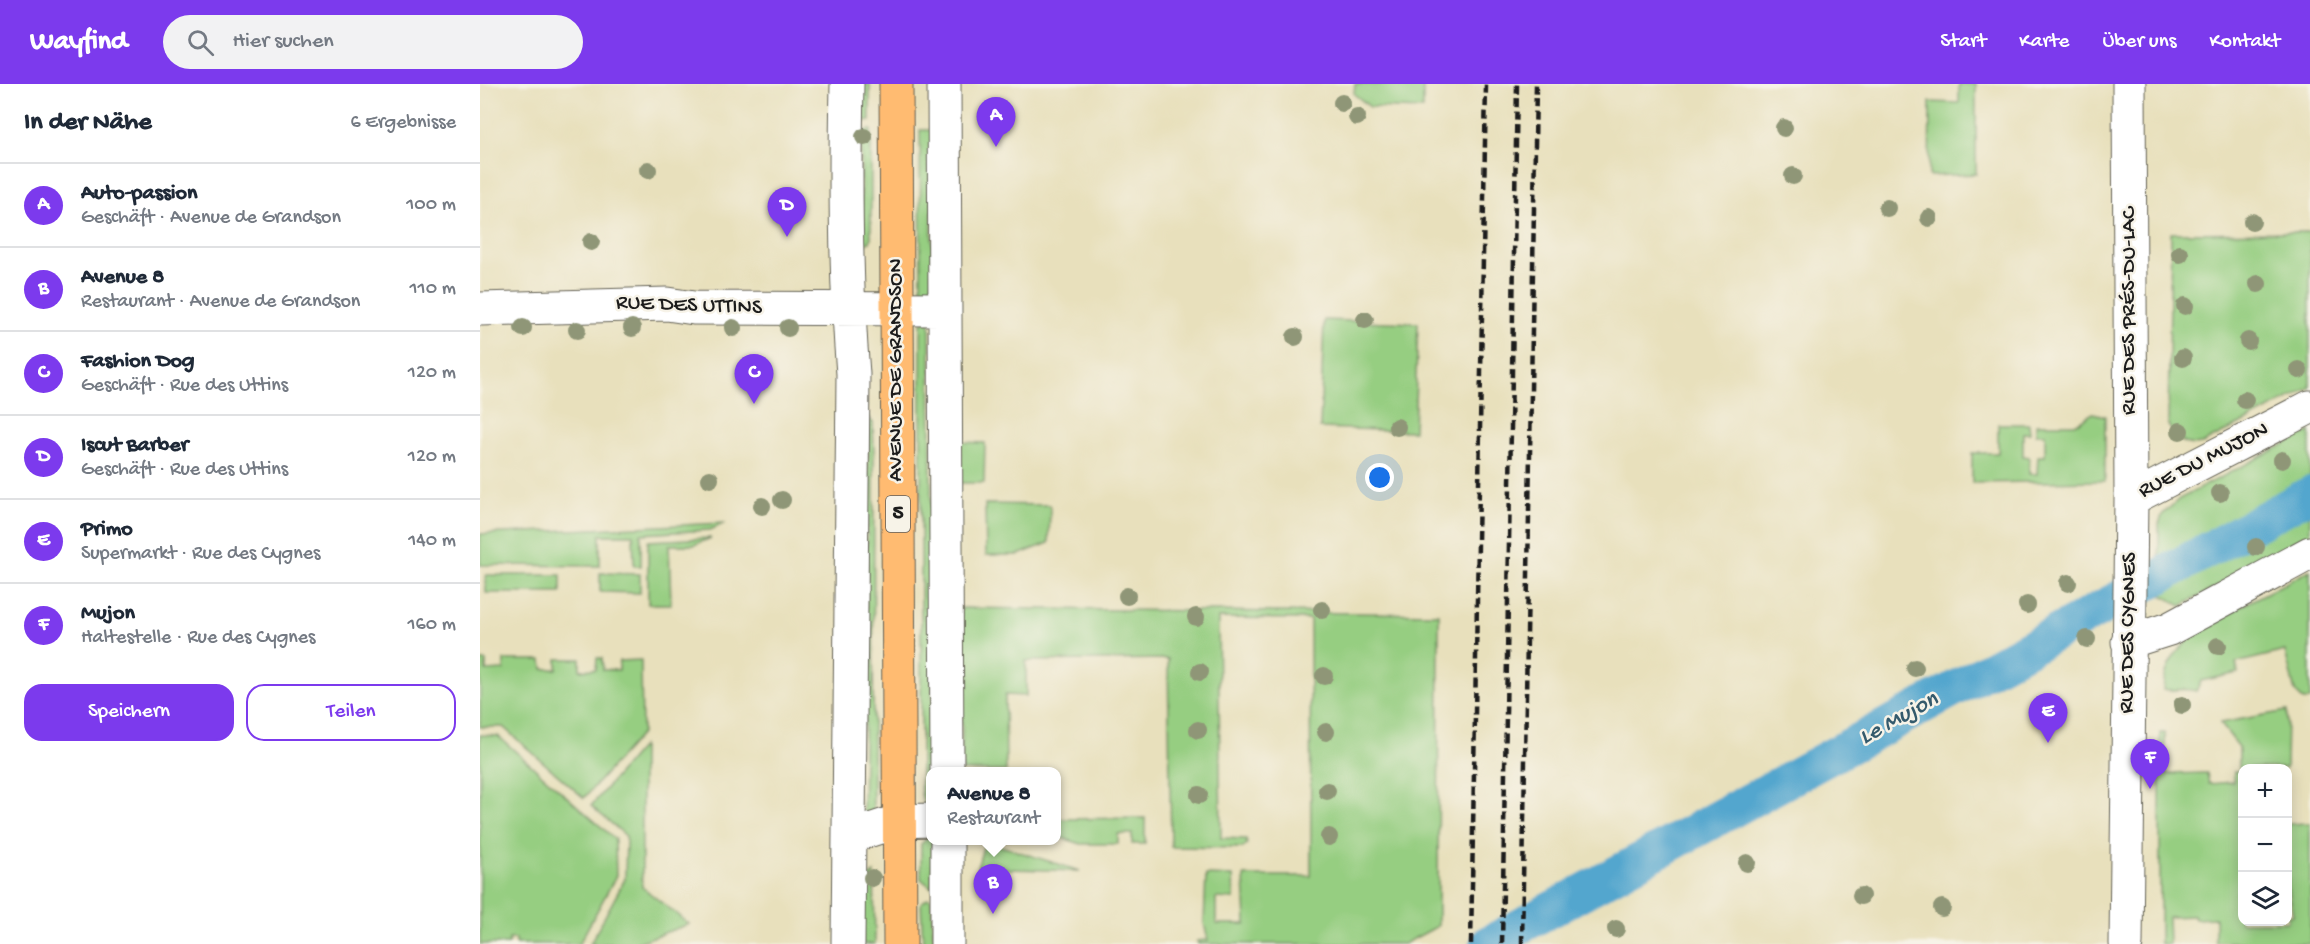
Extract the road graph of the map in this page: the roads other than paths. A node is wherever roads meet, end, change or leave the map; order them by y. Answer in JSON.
{"nodes":[{"id":1,"x":847,"y":84,"type":"edge"},
{"id":2,"x":896,"y":84,"type":"edge"},
{"id":3,"x":944,"y":84,"type":"edge"},
{"id":4,"x":2129,"y":84,"type":"edge"},
{"id":5,"x":480,"y":309,"type":"edge"},
{"id":6,"x":848,"y":309,"type":"junction"},
{"id":7,"x":897,"y":309,"type":"junction"},
{"id":8,"x":944,"y":309,"type":"junction"},
{"id":9,"x":2310,"y":407,"type":"edge"},
{"id":10,"x":2131,"y":499,"type":"junction"},
{"id":11,"x":2131,"y":538,"type":"joint"},
{"id":12,"x":2310,"y":552,"type":"edge"},
{"id":13,"x":2129,"y":637,"type":"junction"},
{"id":14,"x":947,"y":767,"type":"edge"},
{"id":15,"x":926,"y":819,"type":"edge"},
{"id":16,"x":898,"y":821,"type":"junction"},
{"id":17,"x":849,"y":837,"type":"junction"},
{"id":18,"x":947,"y":845,"type":"edge"},
{"id":19,"x":848,"y":944,"type":"edge"},
{"id":20,"x":900,"y":944,"type":"edge"},
{"id":21,"x":947,"y":944,"type":"edge"},
{"id":22,"x":2126,"y":944,"type":"edge"}],
"edges":[{"from":1,"to":6,"type":"street"},
{"from":2,"to":7,"type":"main road","name":"AVENUE DE GRANDSON","number":"5"},
{"from":3,"to":8,"type":"street"},
{"from":4,"to":10,"type":"street","name":"RUE DES PRÉS-DU-LAC"},
{"from":5,"to":6,"type":"street","name":"RUE DES UTTINS"},
{"from":6,"to":7,"type":"street","name":"RUE DES UTTINS"},
{"from":6,"to":17,"type":"street"},
{"from":7,"to":8,"type":"street","name":"RUE DES UTTINS"},
{"from":7,"to":16,"type":"main road","name":"AVENUE DE GRANDSON","number":"5"},
{"from":8,"to":14,"type":"street"},
{"from":9,"to":10,"type":"street","name":"RUE DU MUJON"},
{"from":10,"to":11,"type":"street","name":"RUE DES PRÉS-DU-LAC"},
{"from":11,"to":13,"type":"street","name":"RUE DES CYGNES"},
{"from":12,"to":13,"type":"street"},
{"from":13,"to":22,"type":"street","name":"RUE DES CYGNES"},
{"from":15,"to":16,"type":"street"},
{"from":16,"to":17,"type":"street"},
{"from":16,"to":20,"type":"main road","name":"AVENUE DE GRANDSON","number":"5"},
{"from":17,"to":19,"type":"street"},
{"from":18,"to":21,"type":"street"}]}
